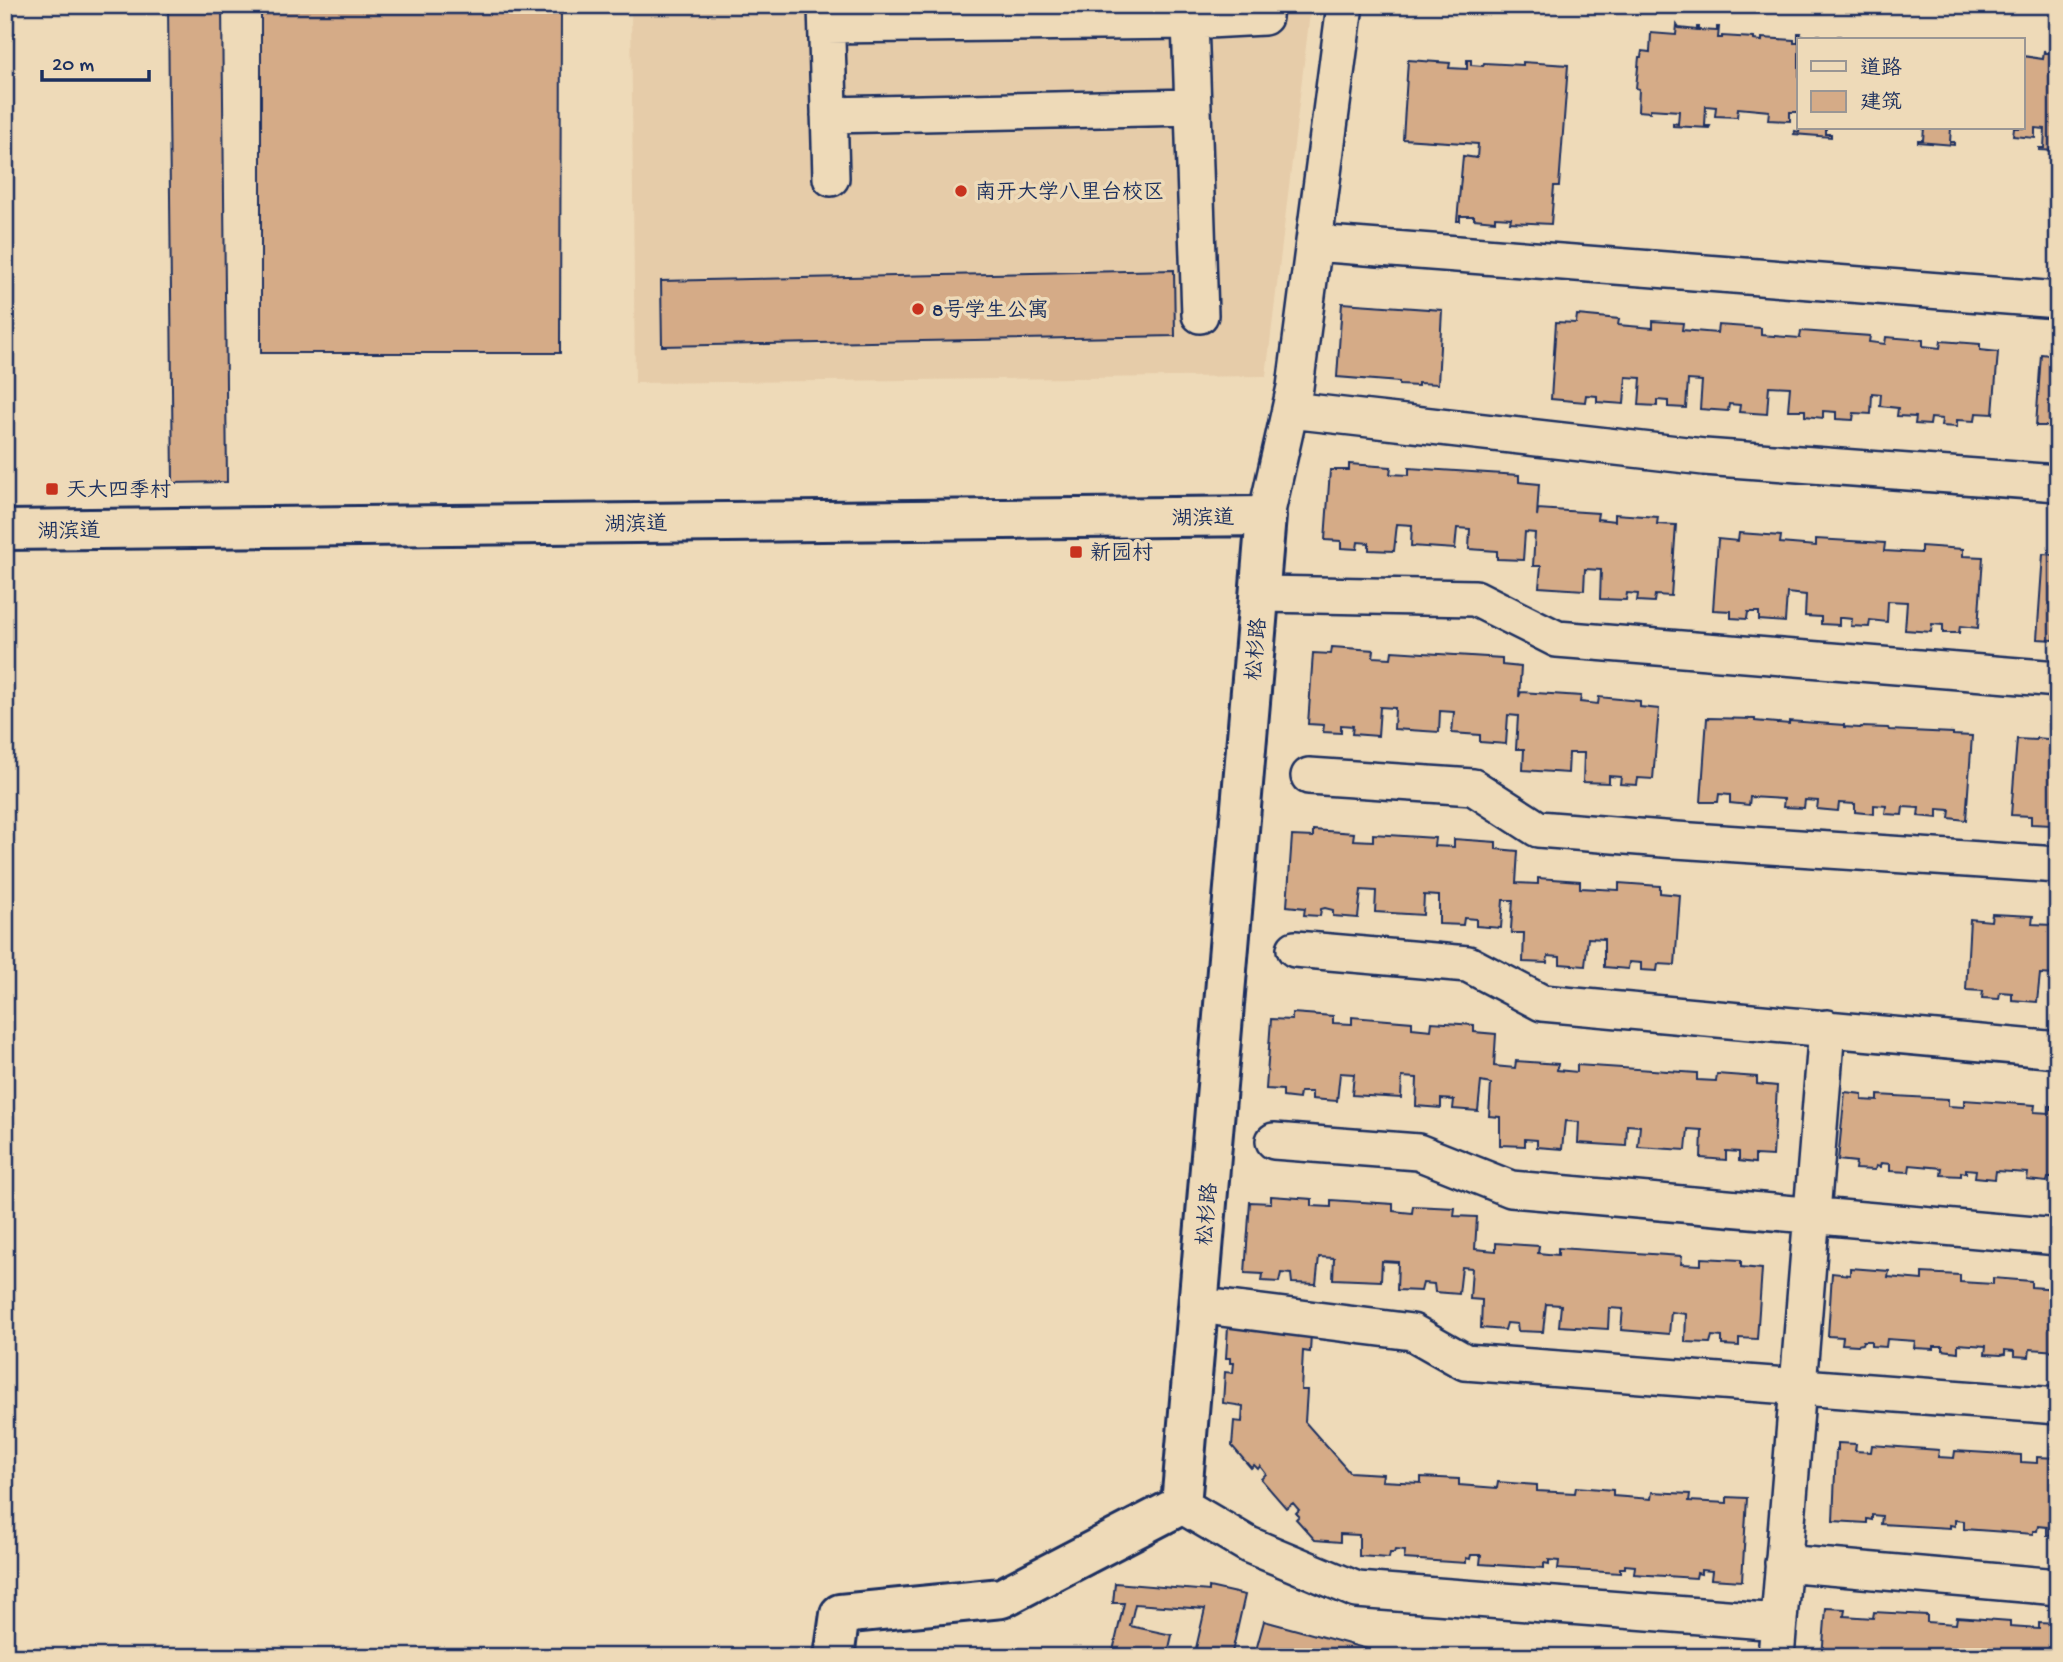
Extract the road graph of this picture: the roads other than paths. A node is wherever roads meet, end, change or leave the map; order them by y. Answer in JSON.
{"nodes":[{"id":1,"x":1265,"y":5,"type":"edge"},
{"id":2,"x":1345,"y":5,"type":"edge"},
{"id":3,"x":826,"y":15,"type":"edge"},
{"id":4,"x":1190,"y":20,"type":"junction"},
{"id":5,"x":1193,"y":107,"type":"junction"},
{"id":6,"x":829,"y":115,"type":"junction"},
{"id":7,"x":831,"y":178,"type":"dead end"},
{"id":8,"x":1314,"y":243,"type":"junction"},
{"id":9,"x":2058,"y":300,"type":"edge"},
{"id":10,"x":1200,"y":315,"type":"dead end"},
{"id":11,"x":1290,"y":410,"type":"junction"},
{"id":12,"x":2058,"y":483,"type":"edge"},
{"id":13,"x":1266,"y":516,"type":"junction"},
{"id":14,"x":5,"y":530,"type":"edge"},
{"id":15,"x":1259,"y":594,"type":"junction"},
{"id":16,"x":2058,"y":678,"type":"edge"},
{"id":17,"x":1309,"y":776,"type":"dead end"},
{"id":18,"x":2058,"y":865,"type":"edge"},
{"id":19,"x":1295,"y":949,"type":"dead end"},
{"id":20,"x":1827,"y":1028,"type":"junction"},
{"id":21,"x":2058,"y":1050,"type":"edge"},
{"id":22,"x":1274,"y":1141,"type":"dead end"},
{"id":23,"x":1811,"y":1215,"type":"junction"},
{"id":24,"x":2058,"y":1237,"type":"edge"},
{"id":25,"x":1221,"y":1308,"type":"dead end"},
{"id":26,"x":1798,"y":1387,"type":"junction"},
{"id":27,"x":2058,"y":1406,"type":"edge"},
{"id":28,"x":1181,"y":1504,"type":"junction"},
{"id":29,"x":1783,"y":1563,"type":"junction"},
{"id":30,"x":2058,"y":1587,"type":"edge"},
{"id":31,"x":1779,"y":1622,"type":"junction"},
{"id":32,"x":834,"y":1657,"type":"edge"},
{"id":33,"x":1776,"y":1657,"type":"edge"}],
"edges":[{"from":1,"to":4,"type":"street"},
{"from":2,"to":8,"type":"street"},
{"from":3,"to":4,"type":"street"},
{"from":3,"to":6,"type":"street"},
{"from":4,"to":5,"type":"street"},
{"from":5,"to":6,"type":"street"},
{"from":5,"to":10,"type":"street"},
{"from":6,"to":7,"type":"street"},
{"from":8,"to":9,"type":"street"},
{"from":8,"to":11,"type":"street"},
{"from":11,"to":12,"type":"street"},
{"from":11,"to":13,"type":"street"},
{"from":13,"to":14,"type":"street","name":"湖滨道"},
{"from":13,"to":15,"type":"street","name":"松杉路"},
{"from":15,"to":16,"type":"street"},
{"from":15,"to":28,"type":"street","name":"松杉路"},
{"from":17,"to":18,"type":"street"},
{"from":19,"to":20,"type":"street"},
{"from":20,"to":21,"type":"street"},
{"from":20,"to":23,"type":"street"},
{"from":22,"to":23,"type":"street"},
{"from":23,"to":24,"type":"street"},
{"from":23,"to":26,"type":"street"},
{"from":25,"to":26,"type":"street"},
{"from":26,"to":27,"type":"street"},
{"from":26,"to":29,"type":"street"},
{"from":28,"to":31,"type":"street"},
{"from":28,"to":32,"type":"street"},
{"from":29,"to":30,"type":"street"},
{"from":29,"to":31,"type":"street"},
{"from":31,"to":33,"type":"street"}]}
